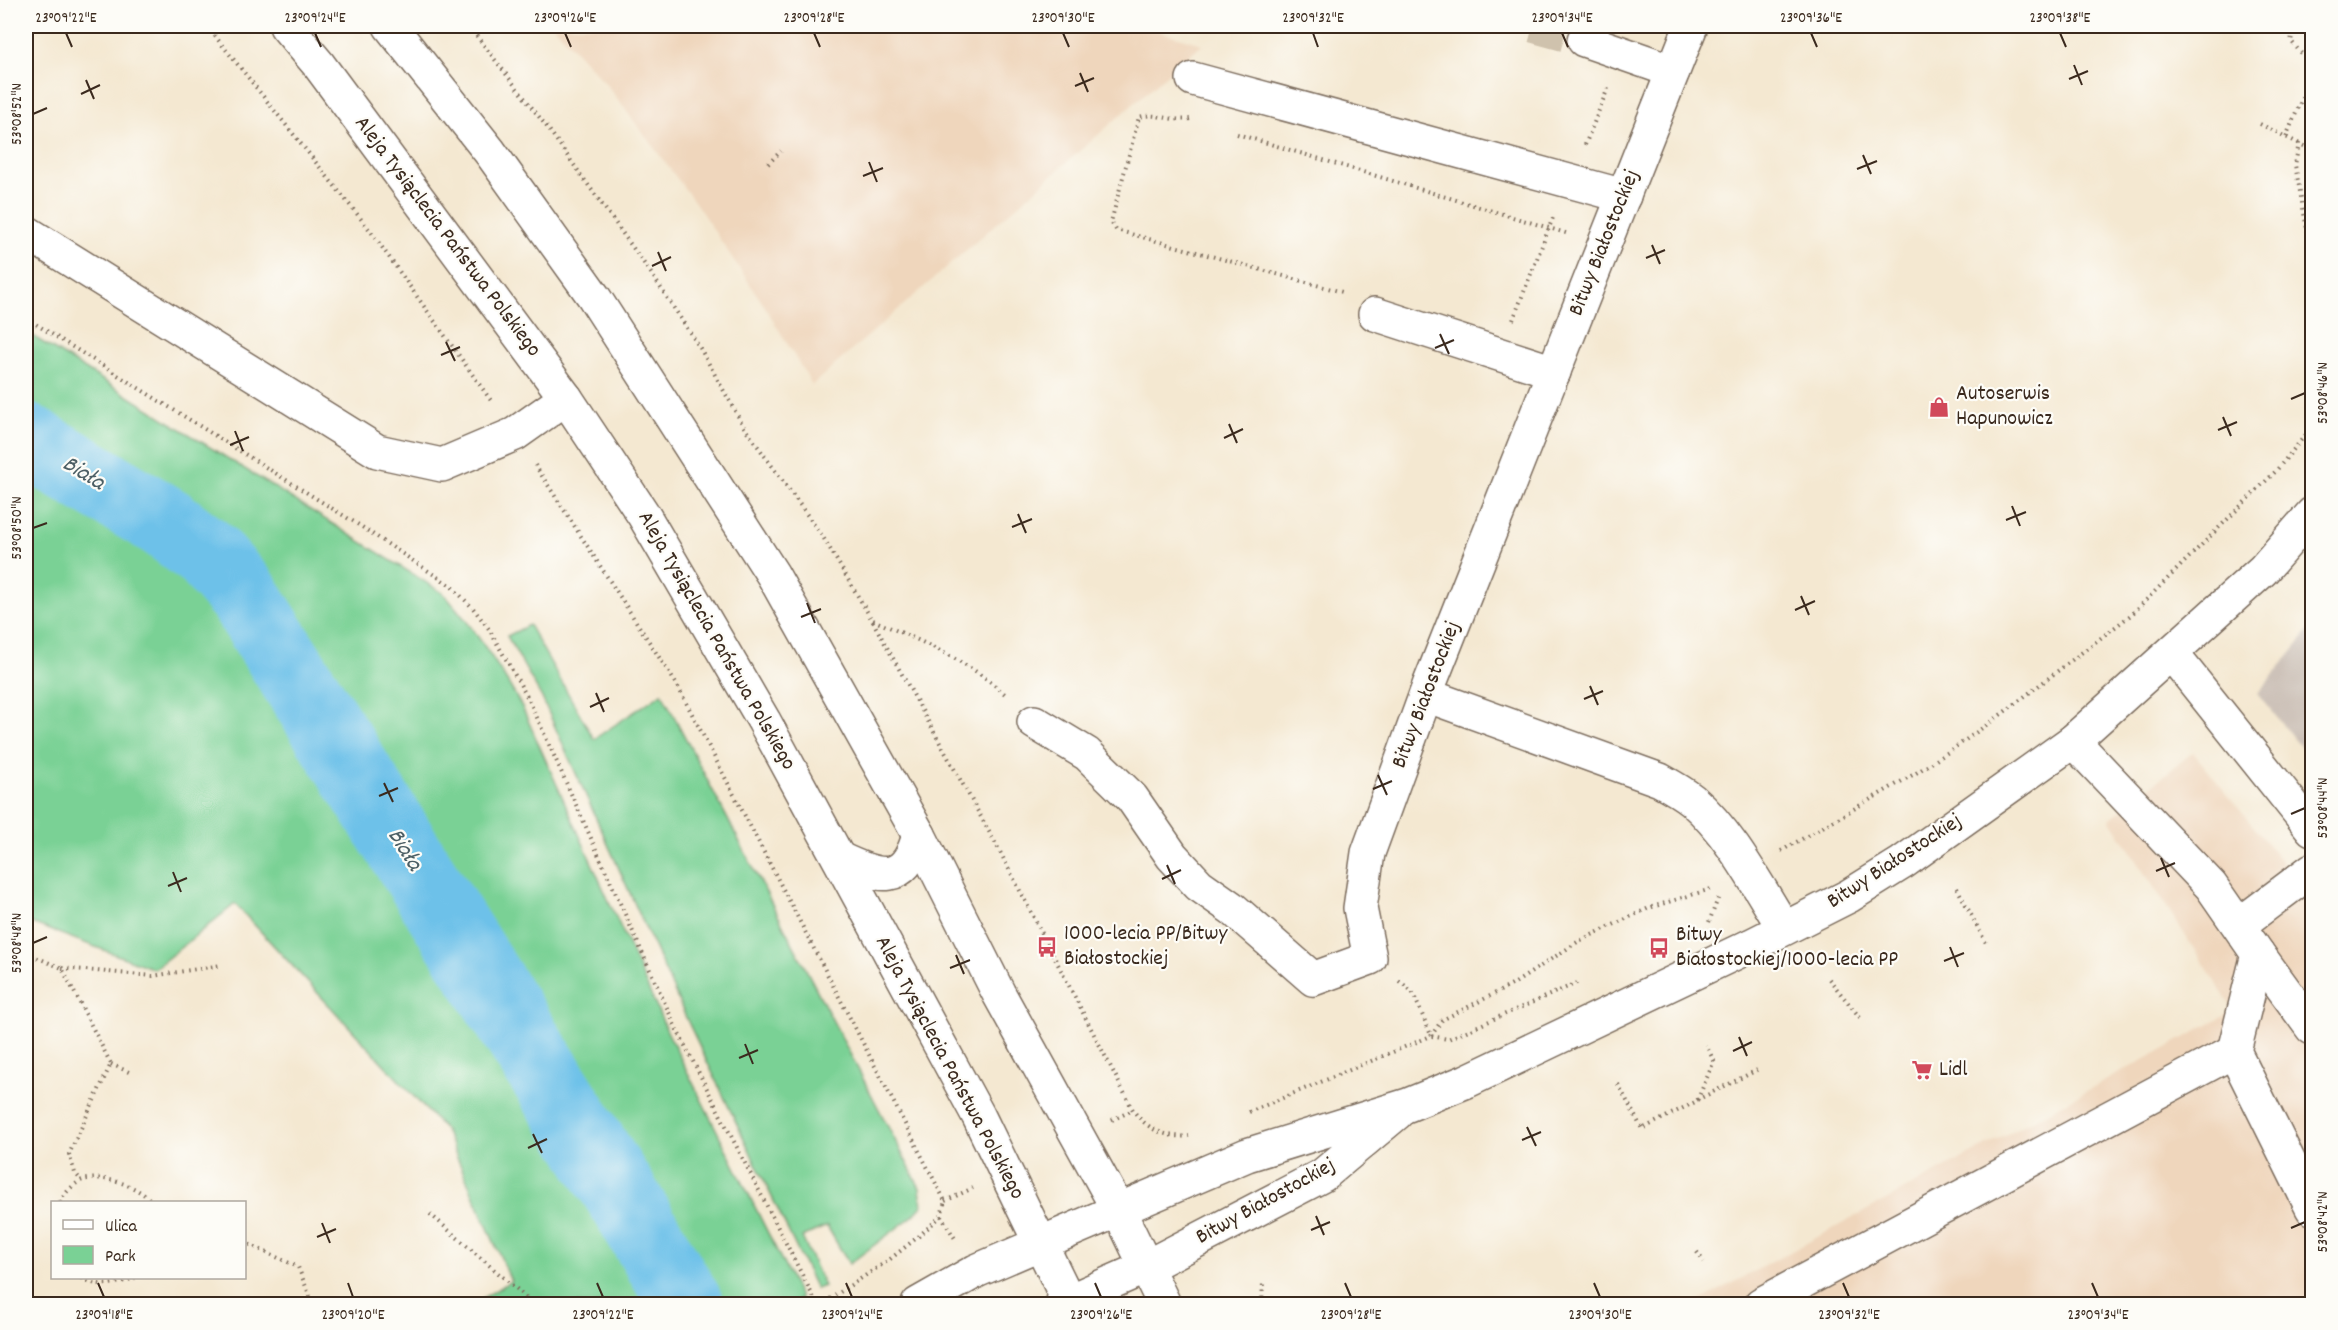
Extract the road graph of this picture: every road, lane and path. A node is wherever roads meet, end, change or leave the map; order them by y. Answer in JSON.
{"nodes":[{"id":1,"x":207,"y":26,"type":"edge"},
{"id":2,"x":286,"y":26,"type":"edge"},
{"id":3,"x":390,"y":26,"type":"edge"},
{"id":4,"x":469,"y":26,"type":"edge"},
{"id":5,"x":1690,"y":26,"type":"edge"},
{"id":6,"x":2294,"y":26,"type":"edge"},
{"id":7,"x":1584,"y":40,"type":"tunnel mouth"},
{"id":8,"x":2313,"y":66,"type":"edge"},
{"id":9,"x":1673,"y":72,"type":"junction"},
{"id":10,"x":2313,"y":75,"type":"edge"},
{"id":11,"x":1193,"y":79,"type":"dead end"},
{"id":12,"x":1201,"y":123,"type":"dead end"},
{"id":13,"x":2260,"y":124,"type":"dead end"},
{"id":14,"x":1234,"y":133,"type":"dead end"},
{"id":15,"x":2286,"y":137,"type":"junction"},
{"id":16,"x":2299,"y":143,"type":"junction"},
{"id":17,"x":2313,"y":150,"type":"edge"},
{"id":18,"x":781,"y":151,"type":"dead end"},
{"id":19,"x":768,"y":164,"type":"dead end"},
{"id":20,"x":1624,"y":196,"type":"junction"},
{"id":21,"x":26,"y":232,"type":"edge"},
{"id":22,"x":1604,"y":244,"type":"junction"},
{"id":23,"x":2313,"y":256,"type":"edge"},
{"id":24,"x":1375,"y":314,"type":"joint"},
{"id":25,"x":26,"y":318,"type":"edge"},
{"id":26,"x":1554,"y":372,"type":"junction"},
{"id":27,"x":566,"y":398,"type":"junction"},
{"id":28,"x":2313,"y":427,"type":"edge"},
{"id":29,"x":515,"y":434,"type":"junction"},
{"id":30,"x":2313,"y":514,"type":"edge"},
{"id":31,"x":872,"y":620,"type":"junction"},
{"id":32,"x":2172,"y":654,"type":"junction"},
{"id":33,"x":1428,"y":689,"type":"junction"},
{"id":34,"x":1034,"y":722,"type":"joint"},
{"id":35,"x":2073,"y":741,"type":"junction"},
{"id":36,"x":2313,"y":829,"type":"edge"},
{"id":37,"x":919,"y":835,"type":"junction"},
{"id":38,"x":840,"y":859,"type":"junction"},
{"id":39,"x":2313,"y":870,"type":"edge"},
{"id":40,"x":1734,"y":878,"type":"junction"},
{"id":41,"x":1957,"y":888,"type":"dead end"},
{"id":42,"x":2239,"y":925,"type":"junction"},
{"id":43,"x":1704,"y":927,"type":"dead end"},
{"id":44,"x":1784,"y":928,"type":"junction"},
{"id":45,"x":1986,"y":943,"type":"dead end"},
{"id":46,"x":26,"y":953,"type":"edge"},
{"id":47,"x":2258,"y":954,"type":"junction"},
{"id":48,"x":1370,"y":958,"type":"junction"},
{"id":49,"x":222,"y":965,"type":"dead end"},
{"id":50,"x":62,"y":968,"type":"junction"},
{"id":51,"x":1829,"y":979,"type":"dead end"},
{"id":52,"x":1584,"y":980,"type":"dead end"},
{"id":53,"x":1862,"y":1020,"type":"dead end"},
{"id":54,"x":2313,"y":1028,"type":"edge"},
{"id":55,"x":1431,"y":1036,"type":"junction"},
{"id":56,"x":1706,"y":1045,"type":"dead end"},
{"id":57,"x":2234,"y":1051,"type":"junction"},
{"id":58,"x":111,"y":1064,"type":"junction"},
{"id":59,"x":1757,"y":1070,"type":"dead end"},
{"id":60,"x":132,"y":1073,"type":"dead end"},
{"id":61,"x":1618,"y":1084,"type":"dead end"},
{"id":62,"x":1697,"y":1101,"type":"junction"},
{"id":63,"x":1408,"y":1105,"type":"junction"},
{"id":64,"x":1240,"y":1115,"type":"dead end"},
{"id":65,"x":1197,"y":1133,"type":"dead end"},
{"id":66,"x":81,"y":1180,"type":"junction"},
{"id":67,"x":61,"y":1201,"type":"edge"},
{"id":68,"x":150,"y":1201,"type":"edge"},
{"id":69,"x":2313,"y":1208,"type":"edge"},
{"id":70,"x":1119,"y":1211,"type":"junction"},
{"id":71,"x":430,"y":1214,"type":"dead end"},
{"id":72,"x":246,"y":1243,"type":"edge"},
{"id":73,"x":1040,"y":1245,"type":"junction"},
{"id":74,"x":1697,"y":1252,"type":"dead end"},
{"id":75,"x":1704,"y":1262,"type":"dead end"},
{"id":76,"x":1146,"y":1267,"type":"junction"},
{"id":77,"x":83,"y":1279,"type":"edge"},
{"id":78,"x":131,"y":1279,"type":"edge"},
{"id":79,"x":1263,"y":1282,"type":"dead end"},
{"id":80,"x":1067,"y":1304,"type":"edge"},
{"id":81,"x":313,"y":1305,"type":"edge"},
{"id":82,"x":534,"y":1305,"type":"edge"},
{"id":83,"x":817,"y":1305,"type":"edge"},
{"id":84,"x":822,"y":1305,"type":"edge"},
{"id":85,"x":918,"y":1305,"type":"edge"},
{"id":86,"x":1164,"y":1305,"type":"edge"},
{"id":87,"x":1262,"y":1305,"type":"edge"},
{"id":88,"x":1761,"y":1305,"type":"edge"}],
"edges":[{"from":1,"to":29,"type":"path"},
{"from":2,"to":27,"type":"street","name":"Aleja Tysiąclecia Państwa Polskiego"},
{"from":3,"to":37,"type":"street"},
{"from":4,"to":31,"type":"path"},
{"from":5,"to":9,"type":"street","name":"Bitwy Białostockiej"},
{"from":6,"to":8,"type":"path"},
{"from":7,"to":9,"type":"street"},
{"from":9,"to":20,"type":"street","name":"Bitwy Białostockiej"},
{"from":10,"to":15,"type":"path"},
{"from":11,"to":20,"type":"street"},
{"from":12,"to":24,"type":"path"},
{"from":13,"to":15,"type":"path"},
{"from":14,"to":22,"type":"path"},
{"from":15,"to":16,"type":"path"},
{"from":16,"to":17,"type":"path"},
{"from":16,"to":23,"type":"path"},
{"from":18,"to":19,"type":"path"},
{"from":20,"to":22,"type":"street","name":"Bitwy Białostockiej"},
{"from":21,"to":29,"type":"street"},
{"from":22,"to":26,"type":"street","name":"Bitwy Białostockiej"},
{"from":24,"to":26,"type":"street"},
{"from":25,"to":83,"type":"path"},
{"from":26,"to":33,"type":"street","name":"Bitwy Białostockiej"},
{"from":27,"to":29,"type":"street"},
{"from":27,"to":38,"type":"street","name":"Aleja Tysiąclecia Państwa Polskiego"},
{"from":28,"to":40,"type":"path"},
{"from":29,"to":84,"type":"path"},
{"from":30,"to":32,"type":"street","name":"Bitwy Białostockiej"},
{"from":31,"to":34,"type":"path"},
{"from":31,"to":65,"type":"path"},
{"from":32,"to":35,"type":"street","name":"Bitwy Białostockiej"},
{"from":32,"to":36,"type":"street"},
{"from":33,"to":40,"type":"street"},
{"from":33,"to":48,"type":"street","name":"Bitwy Białostockiej"},
{"from":34,"to":48,"type":"street"},
{"from":35,"to":42,"type":"street"},
{"from":35,"to":44,"type":"street","name":"Bitwy Białostockiej"},
{"from":37,"to":38,"type":"street"},
{"from":37,"to":70,"type":"street"},
{"from":38,"to":73,"type":"street","name":"Aleja Tysiąclecia Państwa Polskiego"},
{"from":39,"to":42,"type":"street"},
{"from":40,"to":43,"type":"path"},
{"from":40,"to":44,"type":"street"},
{"from":40,"to":55,"type":"path"},
{"from":41,"to":45,"type":"path"},
{"from":42,"to":47,"type":"street"},
{"from":44,"to":63,"type":"street","name":"Bitwy Białostockiej"},
{"from":46,"to":50,"type":"path"},
{"from":47,"to":54,"type":"street"},
{"from":47,"to":57,"type":"street"},
{"from":48,"to":55,"type":"path"},
{"from":49,"to":50,"type":"path"},
{"from":50,"to":58,"type":"path"},
{"from":51,"to":53,"type":"path"},
{"from":52,"to":55,"type":"path"},
{"from":55,"to":64,"type":"path"},
{"from":56,"to":62,"type":"path"},
{"from":57,"to":69,"type":"street"},
{"from":57,"to":88,"type":"street"},
{"from":58,"to":60,"type":"path"},
{"from":58,"to":66,"type":"path"},
{"from":59,"to":62,"type":"path"},
{"from":61,"to":62,"type":"path"},
{"from":63,"to":70,"type":"street","name":"Bitwy Białostockiej"},
{"from":63,"to":76,"type":"street","name":"Bitwy Białostockiej"},
{"from":66,"to":67,"type":"path"},
{"from":66,"to":68,"type":"path"},
{"from":70,"to":73,"type":"street","name":"Bitwy Białostockiej"},
{"from":70,"to":76,"type":"street"},
{"from":71,"to":82,"type":"path"},
{"from":72,"to":81,"type":"path"},
{"from":73,"to":80,"type":"street","name":"Aleja Tysiąclecia Państwa Polskiego"},
{"from":73,"to":85,"type":"street","name":"Bitwy Białostockiej"},
{"from":74,"to":75,"type":"path"},
{"from":76,"to":80,"type":"street","name":"Bitwy Białostockiej"},
{"from":76,"to":86,"type":"street"},
{"from":77,"to":78,"type":"path"},
{"from":79,"to":87,"type":"path"}]}
